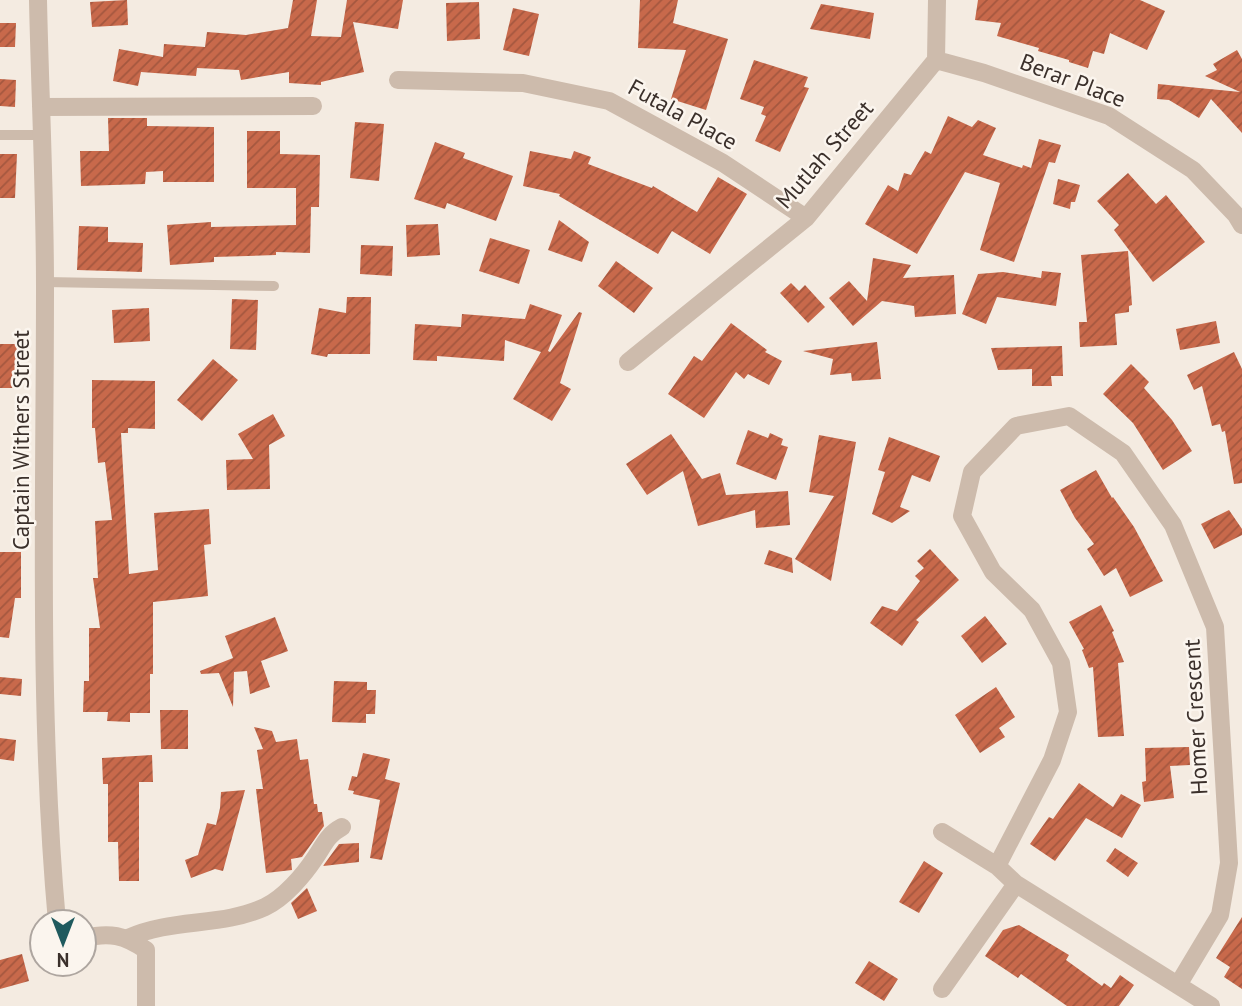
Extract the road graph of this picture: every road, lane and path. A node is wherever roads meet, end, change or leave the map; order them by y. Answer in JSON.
{"nodes":[{"id":1,"x":38,"y":0,"type":"edge"},
{"id":2,"x":937,"y":0,"type":"edge"},
{"id":3,"x":936,"y":60,"type":"junction"},
{"id":4,"x":398,"y":80,"type":"dead end"},
{"id":5,"x":313,"y":106,"type":"dead end"},
{"id":6,"x":41,"y":107,"type":"junction"},
{"id":7,"x":0,"y":135,"type":"edge"},
{"id":8,"x":42,"y":135,"type":"junction"},
{"id":9,"x":806,"y":218,"type":"junction"},
{"id":10,"x":1242,"y":225,"type":"edge"},
{"id":11,"x":45,"y":282,"type":"junction"},
{"id":12,"x":274,"y":286,"type":"dead end"},
{"id":13,"x":628,"y":362,"type":"dead end"},
{"id":14,"x":342,"y":827,"type":"dead end"},
{"id":15,"x":942,"y":832,"type":"dead end"},
{"id":16,"x":997,"y":866,"type":"junction"},
{"id":17,"x":1016,"y":884,"type":"junction"},
{"id":18,"x":56,"y":908,"type":"edge"},
{"id":19,"x":98,"y":935,"type":"edge"},
{"id":20,"x":128,"y":938,"type":"junction"},
{"id":21,"x":1178,"y":985,"type":"junction"},
{"id":22,"x":942,"y":989,"type":"dead end"},
{"id":23,"x":146,"y":1006,"type":"edge"},
{"id":24,"x":1211,"y":1006,"type":"edge"}],
"edges":[{"from":1,"to":6,"type":"street","name":"Captain Withers Street"},
{"from":2,"to":3,"type":"street"},
{"from":3,"to":9,"type":"street","name":"Mutlah Street"},
{"from":3,"to":10,"type":"street","name":"Berar Place"},
{"from":4,"to":9,"type":"street","name":"Futala Place"},
{"from":5,"to":6,"type":"street"},
{"from":6,"to":8,"type":"street","name":"Captain Withers Street"},
{"from":7,"to":8,"type":"lane"},
{"from":8,"to":11,"type":"street","name":"Captain Withers Street"},
{"from":9,"to":13,"type":"street","name":"Mutlah Street"},
{"from":11,"to":12,"type":"lane"},
{"from":11,"to":18,"type":"street","name":"Captain Withers Street"},
{"from":14,"to":20,"type":"street"},
{"from":15,"to":16,"type":"street"},
{"from":16,"to":17,"type":"street"},
{"from":16,"to":21,"type":"street","name":"Homer Crescent"},
{"from":17,"to":21,"type":"street"},
{"from":17,"to":22,"type":"street"},
{"from":19,"to":20,"type":"street"},
{"from":20,"to":23,"type":"street"},
{"from":21,"to":24,"type":"street"}]}
